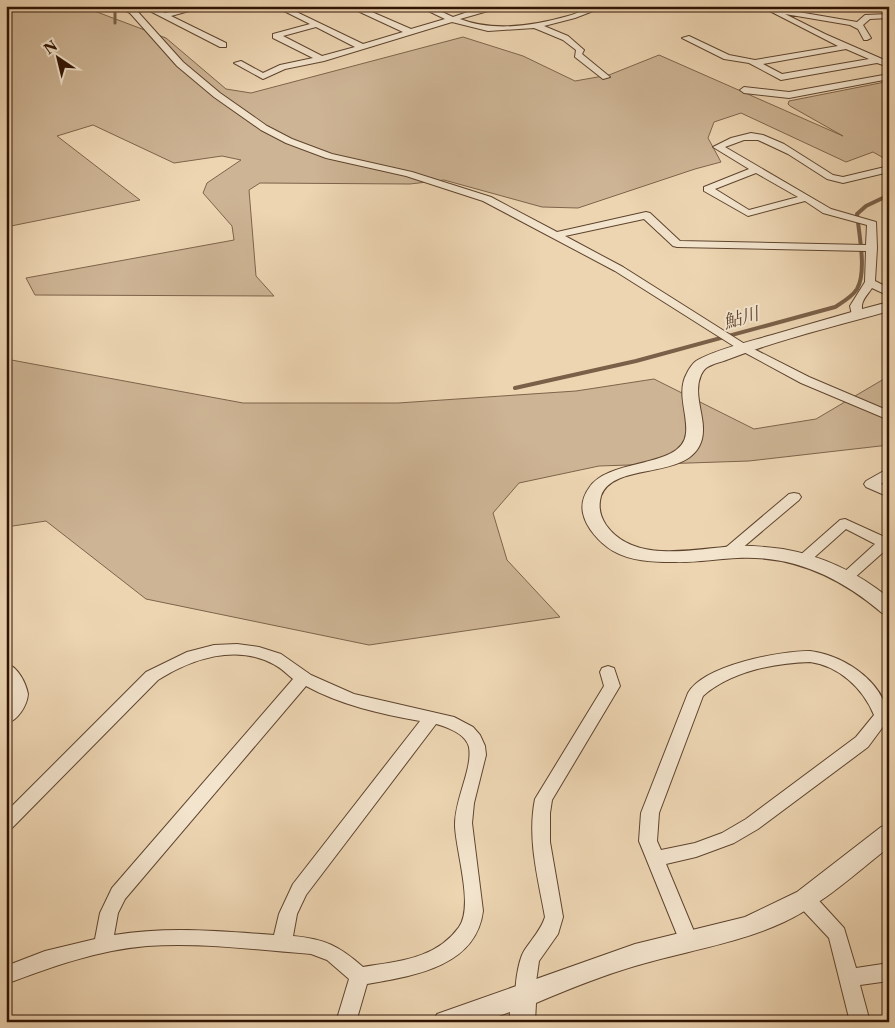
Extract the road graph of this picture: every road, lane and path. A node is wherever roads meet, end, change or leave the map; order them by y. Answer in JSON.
{"nodes":[{"id":1,"x":121,"y":6,"type":"edge"},
{"id":2,"x":203,"y":6,"type":"edge"},
{"id":3,"x":278,"y":6,"type":"edge"},
{"id":4,"x":351,"y":6,"type":"edge"},
{"id":5,"x":422,"y":6,"type":"edge"},
{"id":6,"x":489,"y":6,"type":"edge"},
{"id":7,"x":578,"y":6,"type":"edge"},
{"id":8,"x":602,"y":6,"type":"edge"},
{"id":9,"x":767,"y":8,"type":"edge"},
{"id":10,"x":133,"y":11,"type":"junction"},
{"id":11,"x":591,"y":11,"type":"junction"},
{"id":12,"x":164,"y":16,"type":"junction"},
{"id":13,"x":889,"y":16,"type":"edge"},
{"id":14,"x":452,"y":19,"type":"junction"},
{"id":15,"x":316,"y":25,"type":"junction"},
{"id":16,"x":533,"y":25,"type":"junction"},
{"id":17,"x":858,"y":25,"type":"junction"},
{"id":18,"x":410,"y":32,"type":"junction"},
{"id":19,"x":686,"y":38,"type":"dead end"},
{"id":20,"x":867,"y":38,"type":"dead end"},
{"id":21,"x":223,"y":46,"type":"dead end"},
{"id":22,"x":362,"y":47,"type":"junction"},
{"id":23,"x":846,"y":47,"type":"junction"},
{"id":24,"x":321,"y":59,"type":"junction"},
{"id":25,"x":878,"y":60,"type":"junction"},
{"id":26,"x":238,"y":63,"type":"dead end"},
{"id":27,"x":753,"y":63,"type":"junction"},
{"id":28,"x":889,"y":65,"type":"edge"},
{"id":29,"x":606,"y":76,"type":"dead end"},
{"id":30,"x":889,"y":76,"type":"edge"},
{"id":31,"x":744,"y":90,"type":"dead end"},
{"id":32,"x":889,"y":169,"type":"edge"},
{"id":33,"x":756,"y":170,"type":"junction"},
{"id":34,"x":806,"y":198,"type":"junction"},
{"id":35,"x":866,"y":221,"type":"joint"},
{"id":36,"x":556,"y":235,"type":"junction"},
{"id":37,"x":869,"y":248,"type":"junction"},
{"id":38,"x":870,"y":282,"type":"junction"},
{"id":39,"x":889,"y":293,"type":"edge"},
{"id":40,"x":889,"y":306,"type":"edge"},
{"id":41,"x":858,"y":315,"type":"junction"},
{"id":42,"x":738,"y":345,"type":"junction"},
{"id":43,"x":889,"y":416,"type":"edge"},
{"id":44,"x":889,"y":472,"type":"edge"},
{"id":45,"x":889,"y":493,"type":"edge"},
{"id":46,"x":794,"y":497,"type":"dead end"},
{"id":47,"x":729,"y":552,"type":"junction"},
{"id":48,"x":803,"y":560,"type":"junction"},
{"id":49,"x":846,"y":577,"type":"junction"},
{"id":50,"x":889,"y":608,"type":"edge"},
{"id":51,"x":6,"y":669,"type":"edge"},
{"id":52,"x":608,"y":672,"type":"dead end"},
{"id":53,"x":303,"y":678,"type":"junction"},
{"id":54,"x":885,"y":717,"type":"edge"},
{"id":55,"x":6,"y":718,"type":"edge"},
{"id":56,"x":431,"y":718,"type":"junction"},
{"id":57,"x":6,"y":823,"type":"edge"},
{"id":58,"x":889,"y":834,"type":"edge"},
{"id":59,"x":655,"y":859,"type":"junction"},
{"id":60,"x":805,"y":899,"type":"junction"},
{"id":61,"x":689,"y":941,"type":"junction"},
{"id":62,"x":282,"y":942,"type":"junction"},
{"id":63,"x":103,"y":945,"type":"junction"},
{"id":64,"x":889,"y":972,"type":"edge"},
{"id":65,"x":6,"y":974,"type":"edge"},
{"id":66,"x":360,"y":976,"type":"junction"},
{"id":67,"x":848,"y":978,"type":"junction"},
{"id":68,"x":524,"y":996,"type":"junction"},
{"id":69,"x":346,"y":1022,"type":"edge"},
{"id":70,"x":446,"y":1022,"type":"edge"},
{"id":71,"x":522,"y":1022,"type":"edge"},
{"id":72,"x":860,"y":1022,"type":"edge"}],
"edges":[{"from":1,"to":10,"type":"street"},
{"from":2,"to":12,"type":"street"},
{"from":3,"to":15,"type":"street"},
{"from":4,"to":18,"type":"street"},
{"from":5,"to":14,"type":"street"},
{"from":6,"to":14,"type":"street"},
{"from":7,"to":11,"type":"street"},
{"from":8,"to":11,"type":"street"},
{"from":9,"to":17,"type":"street"},
{"from":9,"to":23,"type":"street"},
{"from":10,"to":12,"type":"street"},
{"from":10,"to":36,"type":"street"},
{"from":11,"to":16,"type":"street"},
{"from":12,"to":21,"type":"street"},
{"from":13,"to":17,"type":"street"},
{"from":14,"to":16,"type":"street"},
{"from":14,"to":18,"type":"street"},
{"from":15,"to":22,"type":"street"},
{"from":15,"to":24,"type":"street"},
{"from":16,"to":29,"type":"street"},
{"from":17,"to":20,"type":"street"},
{"from":18,"to":22,"type":"street"},
{"from":19,"to":27,"type":"street"},
{"from":22,"to":24,"type":"street"},
{"from":23,"to":25,"type":"street"},
{"from":23,"to":27,"type":"street"},
{"from":24,"to":26,"type":"street"},
{"from":25,"to":27,"type":"street"},
{"from":25,"to":28,"type":"street"},
{"from":30,"to":31,"type":"street"},
{"from":32,"to":33,"type":"street"},
{"from":33,"to":34,"type":"street"},
{"from":33,"to":34,"type":"street"},
{"from":34,"to":35,"type":"street"},
{"from":35,"to":37,"type":"street"},
{"from":36,"to":37,"type":"street"},
{"from":36,"to":42,"type":"street"},
{"from":37,"to":38,"type":"street"},
{"from":38,"to":39,"type":"street"},
{"from":38,"to":41,"type":"street"},
{"from":40,"to":41,"type":"street"},
{"from":41,"to":42,"type":"street"},
{"from":42,"to":43,"type":"street"},
{"from":42,"to":47,"type":"street"},
{"from":44,"to":45,"type":"street"},
{"from":46,"to":47,"type":"street"},
{"from":47,"to":48,"type":"street"},
{"from":48,"to":49,"type":"street"},
{"from":48,"to":49,"type":"street"},
{"from":49,"to":50,"type":"street"},
{"from":51,"to":55,"type":"street"},
{"from":52,"to":68,"type":"street"},
{"from":53,"to":56,"type":"street"},
{"from":53,"to":57,"type":"street"},
{"from":53,"to":63,"type":"street"},
{"from":54,"to":59,"type":"street"},
{"from":54,"to":59,"type":"street"},
{"from":56,"to":62,"type":"street"},
{"from":56,"to":66,"type":"street"},
{"from":58,"to":60,"type":"street"},
{"from":59,"to":61,"type":"street"},
{"from":60,"to":61,"type":"street"},
{"from":60,"to":67,"type":"street"},
{"from":61,"to":68,"type":"street"},
{"from":62,"to":63,"type":"street"},
{"from":62,"to":66,"type":"street"},
{"from":63,"to":65,"type":"street"},
{"from":64,"to":67,"type":"street"},
{"from":66,"to":69,"type":"street"},
{"from":67,"to":72,"type":"street"},
{"from":68,"to":70,"type":"street"},
{"from":68,"to":71,"type":"street"}]}
